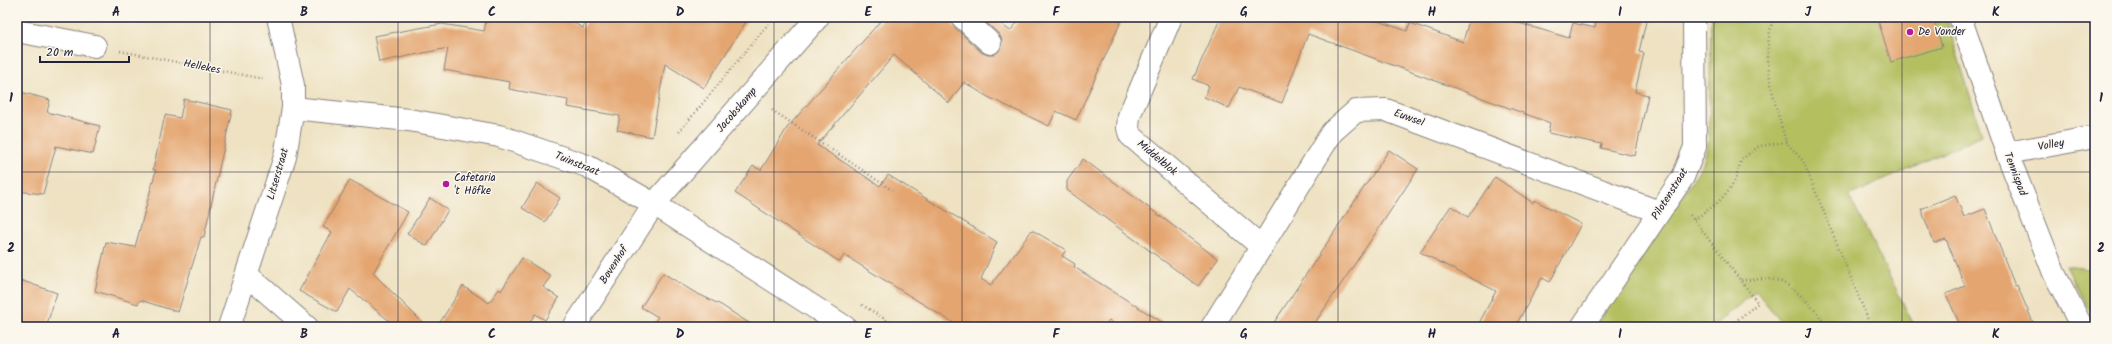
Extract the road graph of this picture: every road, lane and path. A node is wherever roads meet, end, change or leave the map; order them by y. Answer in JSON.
{"nodes":[{"id":1,"x":278,"y":17,"type":"edge"},
{"id":2,"x":774,"y":17,"type":"edge"},
{"id":3,"x":962,"y":17,"type":"edge"},
{"id":4,"x":1171,"y":17,"type":"edge"},
{"id":5,"x":1694,"y":17,"type":"edge"},
{"id":6,"x":1774,"y":17,"type":"edge"},
{"id":7,"x":1960,"y":17,"type":"edge"},
{"id":8,"x":812,"y":19,"type":"edge"},
{"id":9,"x":17,"y":31,"type":"edge"},
{"id":10,"x":990,"y":43,"type":"dead end"},
{"id":11,"x":96,"y":46,"type":"joint"},
{"id":12,"x":293,"y":85,"type":"junction"},
{"id":13,"x":750,"y":96,"type":"junction"},
{"id":14,"x":294,"y":108,"type":"junction"},
{"id":15,"x":675,"y":137,"type":"dead end"},
{"id":16,"x":2095,"y":137,"type":"edge"},
{"id":17,"x":1786,"y":142,"type":"junction"},
{"id":18,"x":2007,"y":153,"type":"junction"},
{"id":19,"x":892,"y":190,"type":"dead end"},
{"id":20,"x":1673,"y":192,"type":"junction"},
{"id":21,"x":654,"y":204,"type":"junction"},
{"id":22,"x":1659,"y":212,"type":"junction"},
{"id":23,"x":1694,"y":220,"type":"junction"},
{"id":24,"x":1262,"y":247,"type":"junction"},
{"id":25,"x":247,"y":275,"type":"junction"},
{"id":26,"x":1740,"y":280,"type":"junction"},
{"id":27,"x":229,"y":327,"type":"edge"},
{"id":28,"x":306,"y":327,"type":"edge"},
{"id":29,"x":574,"y":327,"type":"edge"},
{"id":30,"x":845,"y":327,"type":"edge"},
{"id":31,"x":1212,"y":327,"type":"edge"},
{"id":32,"x":1582,"y":327,"type":"edge"},
{"id":33,"x":1729,"y":327,"type":"edge"},
{"id":34,"x":1826,"y":327,"type":"edge"},
{"id":35,"x":1871,"y":327,"type":"edge"},
{"id":36,"x":2082,"y":327,"type":"edge"}],
"edges":[{"from":1,"to":12,"type":"street","name":"Litserstraat"},
{"from":2,"to":15,"type":"path"},
{"from":3,"to":10,"type":"street"},
{"from":4,"to":24,"type":"street","name":"Middelblok"},
{"from":5,"to":20,"type":"street","name":"Pilotenstraat"},
{"from":6,"to":17,"type":"path"},
{"from":7,"to":18,"type":"street","name":"Tennispad"},
{"from":8,"to":13,"type":"street","name":"Jacobskamp"},
{"from":9,"to":11,"type":"street"},
{"from":11,"to":12,"type":"path","name":"Hellekes"},
{"from":12,"to":14,"type":"street","name":"Litserstraat"},
{"from":13,"to":19,"type":"path"},
{"from":13,"to":21,"type":"street","name":"Jacobskamp"},
{"from":14,"to":21,"type":"street","name":"Tuinstraat"},
{"from":14,"to":25,"type":"street","name":"Litserstraat"},
{"from":16,"to":18,"type":"street","name":"Volley"},
{"from":17,"to":23,"type":"path"},
{"from":17,"to":35,"type":"path"},
{"from":18,"to":36,"type":"street","name":"Tennispad"},
{"from":20,"to":22,"type":"street","name":"Pilotenstraat"},
{"from":20,"to":23,"type":"path"},
{"from":21,"to":29,"type":"street","name":"Bovenhof"},
{"from":21,"to":30,"type":"street","name":"Tuinstraat"},
{"from":22,"to":24,"type":"street","name":"Euwsel"},
{"from":22,"to":32,"type":"street","name":"Pilotenstraat"},
{"from":23,"to":26,"type":"path"},
{"from":24,"to":31,"type":"street","name":"Euwsel"},
{"from":25,"to":27,"type":"street","name":"Litserstraat"},
{"from":25,"to":28,"type":"street"},
{"from":26,"to":33,"type":"path"},
{"from":26,"to":34,"type":"path"}]}
